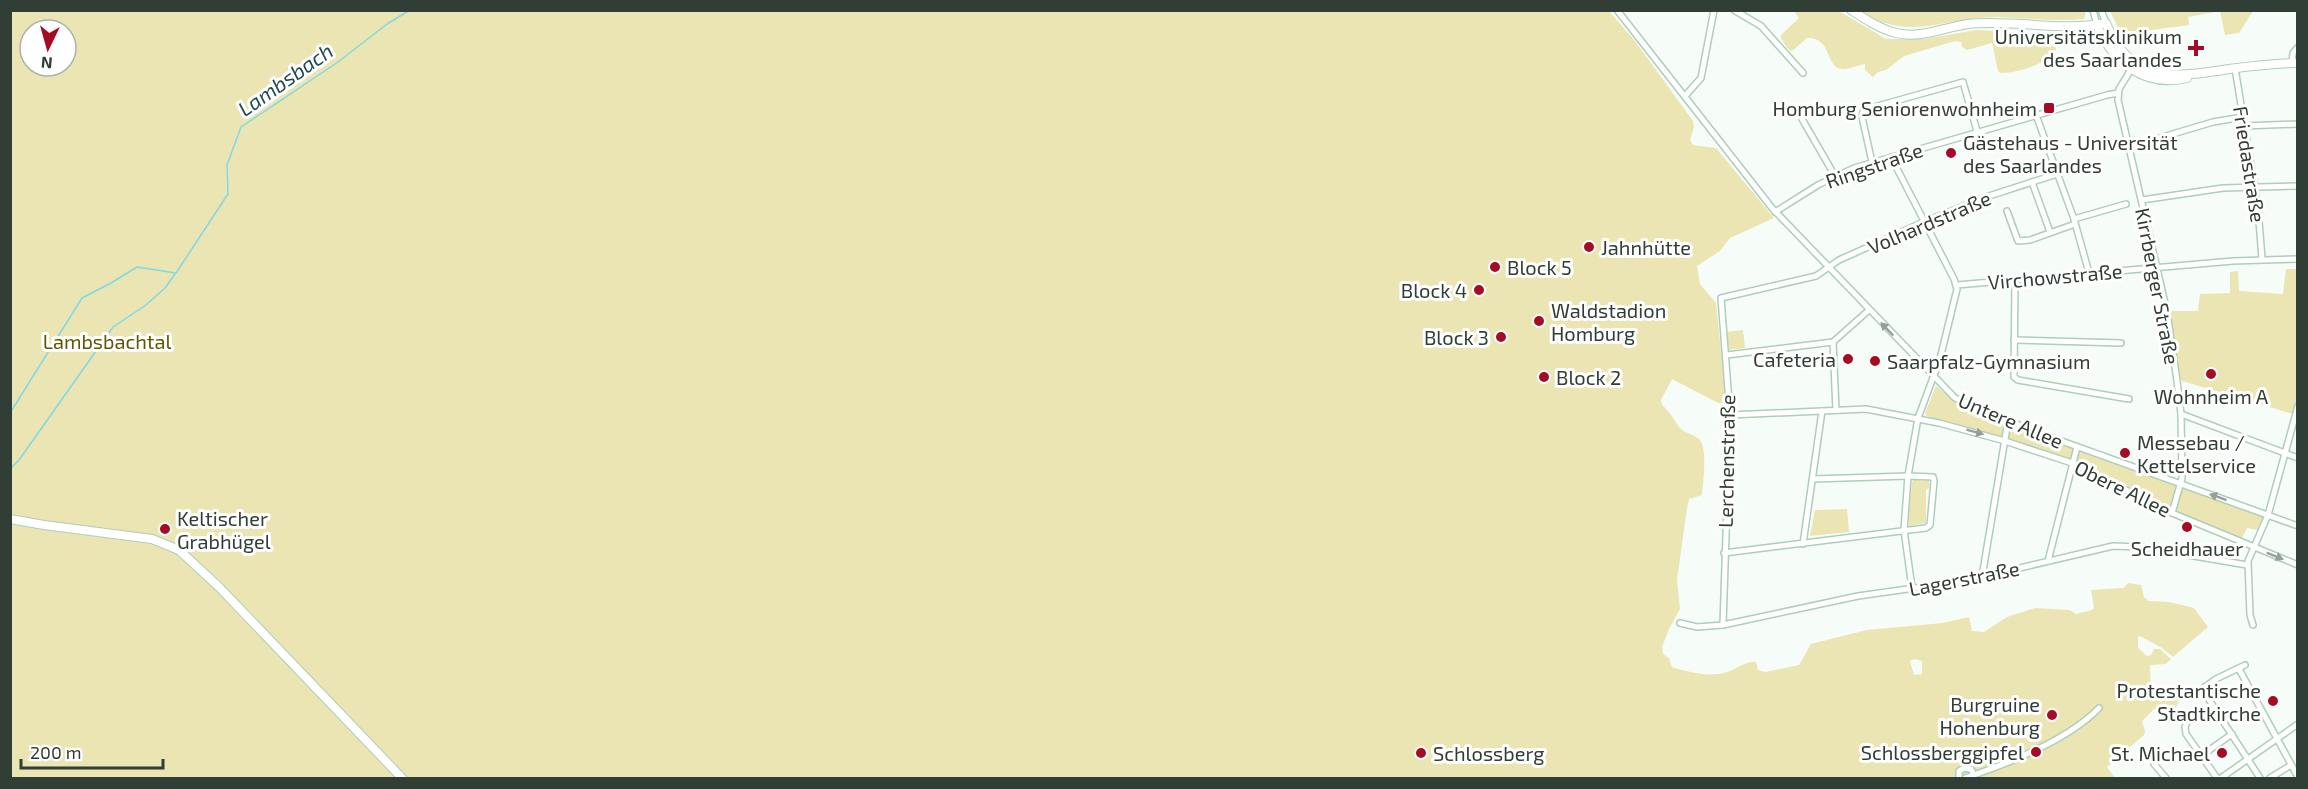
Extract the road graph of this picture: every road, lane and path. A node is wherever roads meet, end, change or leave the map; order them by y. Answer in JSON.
{"nodes":[{"id":1,"x":1617,"y":10,"type":"edge"},
{"id":2,"x":1714,"y":10,"type":"edge"},
{"id":3,"x":1734,"y":10,"type":"edge"},
{"id":4,"x":1851,"y":10,"type":"edge"},
{"id":5,"x":2093,"y":10,"type":"edge"},
{"id":6,"x":2101,"y":10,"type":"edge"},
{"id":7,"x":2102,"y":24,"type":"junction"},
{"id":8,"x":2298,"y":47,"type":"edge"},
{"id":9,"x":2295,"y":63,"type":"edge"},
{"id":10,"x":2132,"y":66,"type":"junction"},
{"id":11,"x":2235,"y":68,"type":"junction"},
{"id":12,"x":1803,"y":73,"type":"dead end"},
{"id":13,"x":2118,"y":93,"type":"junction"},
{"id":14,"x":1685,"y":96,"type":"junction"},
{"id":15,"x":2036,"y":115,"type":"junction"},
{"id":16,"x":2243,"y":117,"type":"junction"},
{"id":17,"x":1802,"y":119,"type":"dead end"},
{"id":18,"x":2298,"y":124,"type":"edge"},
{"id":19,"x":2244,"y":126,"type":"junction"},
{"id":20,"x":1977,"y":131,"type":"junction"},
{"id":21,"x":2129,"y":147,"type":"junction"},
{"id":22,"x":1891,"y":157,"type":"junction"},
{"id":23,"x":1872,"y":162,"type":"junction"},
{"id":24,"x":2057,"y":174,"type":"junction"},
{"id":25,"x":1835,"y":176,"type":"junction"},
{"id":26,"x":2032,"y":182,"type":"junction"},
{"id":27,"x":2254,"y":186,"type":"junction"},
{"id":28,"x":2298,"y":186,"type":"edge"},
{"id":29,"x":2142,"y":200,"type":"junction"},
{"id":30,"x":2126,"y":204,"type":"dead end"},
{"id":31,"x":2007,"y":211,"type":"dead end"},
{"id":32,"x":1775,"y":212,"type":"junction"},
{"id":33,"x":2074,"y":221,"type":"junction"},
{"id":34,"x":1924,"y":222,"type":"junction"},
{"id":35,"x":2050,"y":232,"type":"junction"},
{"id":36,"x":2262,"y":259,"type":"junction"},
{"id":37,"x":2298,"y":259,"type":"edge"},
{"id":38,"x":2157,"y":267,"type":"junction"},
{"id":39,"x":1829,"y":268,"type":"junction"},
{"id":40,"x":2089,"y":273,"type":"junction"},
{"id":41,"x":2015,"y":280,"type":"junction"},
{"id":42,"x":1957,"y":285,"type":"junction"},
{"id":43,"x":1721,"y":298,"type":"joint"},
{"id":44,"x":1869,"y":310,"type":"junction"},
{"id":45,"x":2014,"y":340,"type":"junction"},
{"id":46,"x":1833,"y":342,"type":"junction"},
{"id":47,"x":2121,"y":343,"type":"dead end"},
{"id":48,"x":1727,"y":355,"type":"junction"},
{"id":49,"x":1934,"y":378,"type":"junction"},
{"id":50,"x":2129,"y":399,"type":"dead end"},
{"id":51,"x":2298,"y":406,"type":"edge"},
{"id":52,"x":1836,"y":410,"type":"junction"},
{"id":53,"x":1822,"y":411,"type":"junction"},
{"id":54,"x":2181,"y":414,"type":"junction"},
{"id":55,"x":1730,"y":415,"type":"junction"},
{"id":56,"x":1918,"y":418,"type":"junction"},
{"id":57,"x":2008,"y":421,"type":"junction"},
{"id":58,"x":2005,"y":441,"type":"junction"},
{"id":59,"x":2077,"y":447,"type":"junction"},
{"id":60,"x":2285,"y":453,"type":"junction"},
{"id":61,"x":2298,"y":458,"type":"edge"},
{"id":62,"x":2072,"y":463,"type":"junction"},
{"id":63,"x":1908,"y":476,"type":"junction"},
{"id":64,"x":1812,"y":479,"type":"junction"},
{"id":65,"x":2182,"y":483,"type":"junction"},
{"id":66,"x":2172,"y":513,"type":"junction"},
{"id":67,"x":2268,"y":515,"type":"junction"},
{"id":68,"x":10,"y":519,"type":"edge"},
{"id":69,"x":2298,"y":526,"type":"edge"},
{"id":70,"x":1904,"y":530,"type":"junction"},
{"id":71,"x":1803,"y":544,"type":"junction"},
{"id":72,"x":2253,"y":548,"type":"junction"},
{"id":73,"x":1724,"y":553,"type":"junction"},
{"id":74,"x":2048,"y":561,"type":"junction"},
{"id":75,"x":2247,"y":565,"type":"junction"},
{"id":76,"x":2298,"y":565,"type":"edge"},
{"id":77,"x":1982,"y":576,"type":"junction"},
{"id":78,"x":1912,"y":588,"type":"junction"},
{"id":79,"x":1680,"y":623,"type":"dead end"},
{"id":80,"x":1723,"y":625,"type":"junction"},
{"id":81,"x":2253,"y":625,"type":"dead end"},
{"id":82,"x":2245,"y":665,"type":"dead end"},
{"id":83,"x":2239,"y":669,"type":"junction"},
{"id":84,"x":2099,"y":708,"type":"dead end"},
{"id":85,"x":2189,"y":717,"type":"dead end"},
{"id":86,"x":2298,"y":724,"type":"edge"},
{"id":87,"x":2232,"y":734,"type":"junction"},
{"id":88,"x":2278,"y":739,"type":"junction"},
{"id":89,"x":2201,"y":756,"type":"junction"},
{"id":90,"x":2155,"y":758,"type":"dead end"},
{"id":91,"x":2248,"y":760,"type":"junction"},
{"id":92,"x":2291,"y":765,"type":"junction"},
{"id":93,"x":1974,"y":775,"type":"junction"},
{"id":94,"x":2298,"y":777,"type":"edge"},
{"id":95,"x":402,"y":778,"type":"edge"},
{"id":96,"x":1959,"y":778,"type":"edge"},
{"id":97,"x":1965,"y":778,"type":"edge"},
{"id":98,"x":2166,"y":778,"type":"edge"},
{"id":99,"x":2219,"y":778,"type":"edge"},
{"id":100,"x":2260,"y":778,"type":"edge"},
{"id":101,"x":2270,"y":778,"type":"edge"}],
"edges":[{"from":1,"to":14,"type":"street","name":"Untere Allee"},
{"from":2,"to":14,"type":"street"},
{"from":3,"to":12,"type":"street"},
{"from":4,"to":7,"type":"main road"},
{"from":5,"to":7,"type":"street"},
{"from":6,"to":7,"type":"street"},
{"from":7,"to":10,"type":"main road"},
{"from":8,"to":9,"type":"street"},
{"from":9,"to":11,"type":"main road"},
{"from":10,"to":11,"type":"main road"},
{"from":10,"to":13,"type":"street"},
{"from":11,"to":16,"type":"street","name":"Friedastraße"},
{"from":13,"to":15,"type":"street","name":"Ringstraße"},
{"from":13,"to":21,"type":"street","name":"Kirrberger Straße"},
{"from":14,"to":32,"type":"street","name":"Untere Allee"},
{"from":15,"to":20,"type":"street","name":"Ringstraße"},
{"from":15,"to":24,"type":"street"},
{"from":16,"to":19,"type":"street","name":"Friedastraße"},
{"from":16,"to":21,"type":"street"},
{"from":17,"to":25,"type":"street"},
{"from":18,"to":19,"type":"street"},
{"from":19,"to":27,"type":"street","name":"Friedastraße"},
{"from":20,"to":22,"type":"street","name":"Ringstraße"},
{"from":20,"to":23,"type":"street"},
{"from":21,"to":29,"type":"street","name":"Kirrberger Straße"},
{"from":22,"to":23,"type":"street","name":"Ringstraße"},
{"from":22,"to":34,"type":"street"},
{"from":23,"to":25,"type":"street","name":"Ringstraße"},
{"from":24,"to":26,"type":"street","name":"Volhardstraße"},
{"from":24,"to":33,"type":"street"},
{"from":25,"to":32,"type":"street","name":"Ringstraße"},
{"from":26,"to":34,"type":"street","name":"Volhardstraße"},
{"from":26,"to":35,"type":"street"},
{"from":27,"to":28,"type":"street"},
{"from":27,"to":29,"type":"street"},
{"from":27,"to":36,"type":"street","name":"Friedastraße"},
{"from":29,"to":38,"type":"street","name":"Kirrberger Straße"},
{"from":30,"to":33,"type":"street","name":"Volhardstraße"},
{"from":31,"to":35,"type":"street","name":"Volhardstraße"},
{"from":32,"to":39,"type":"street","name":"Untere Allee"},
{"from":33,"to":35,"type":"street","name":"Volhardstraße"},
{"from":33,"to":40,"type":"street"},
{"from":34,"to":39,"type":"street","name":"Volhardstraße"},
{"from":34,"to":42,"type":"street"},
{"from":36,"to":37,"type":"street","name":"Virchowstraße"},
{"from":36,"to":38,"type":"street","name":"Virchowstraße"},
{"from":38,"to":40,"type":"street","name":"Virchowstraße"},
{"from":38,"to":54,"type":"street","name":"Kirrberger Straße"},
{"from":39,"to":43,"type":"street","name":"Volhardstraße"},
{"from":39,"to":44,"type":"street","name":"Untere Allee"},
{"from":40,"to":41,"type":"street","name":"Virchowstraße"},
{"from":41,"to":42,"type":"street","name":"Virchowstraße"},
{"from":41,"to":45,"type":"street"},
{"from":42,"to":49,"type":"street"},
{"from":43,"to":48,"type":"street","name":"Lerchenstraße"},
{"from":44,"to":46,"type":"street"},
{"from":49,"to":44,"type":"street","name":"Untere Allee","one_way":true},
{"from":45,"to":47,"type":"street"},
{"from":45,"to":50,"type":"street"},
{"from":46,"to":48,"type":"street"},
{"from":46,"to":52,"type":"street"},
{"from":48,"to":55,"type":"street","name":"Lerchenstraße"},
{"from":49,"to":56,"type":"street"},
{"from":49,"to":57,"type":"street","name":"Untere Allee"},
{"from":51,"to":60,"type":"street"},
{"from":52,"to":53,"type":"street","name":"Obere Allee"},
{"from":52,"to":56,"type":"street","name":"Obere Allee"},
{"from":53,"to":55,"type":"street","name":"Obere Allee"},
{"from":53,"to":64,"type":"street"},
{"from":54,"to":60,"type":"street"},
{"from":54,"to":65,"type":"street","name":"Kirrberger Straße"},
{"from":55,"to":73,"type":"street","name":"Lerchenstraße"},
{"from":56,"to":58,"type":"street","name":"Obere Allee","one_way":true},
{"from":56,"to":63,"type":"street"},
{"from":57,"to":58,"type":"street"},
{"from":57,"to":59,"type":"street","name":"Untere Allee"},
{"from":58,"to":62,"type":"street","name":"Obere Allee"},
{"from":58,"to":77,"type":"street"},
{"from":59,"to":62,"type":"street"},
{"from":59,"to":65,"type":"street","name":"Untere Allee"},
{"from":60,"to":61,"type":"street"},
{"from":60,"to":67,"type":"street"},
{"from":62,"to":66,"type":"street","name":"Obere Allee"},
{"from":62,"to":74,"type":"street"},
{"from":63,"to":64,"type":"street"},
{"from":63,"to":70,"type":"street"},
{"from":63,"to":70,"type":"street"},
{"from":64,"to":71,"type":"street"},
{"from":65,"to":66,"type":"street","name":"Kirrberger Straße"},
{"from":67,"to":65,"type":"street","name":"Untere Allee","one_way":true},
{"from":66,"to":72,"type":"street","name":"Obere Allee"},
{"from":67,"to":69,"type":"street","name":"Untere Allee"},
{"from":67,"to":72,"type":"street"},
{"from":68,"to":95,"type":"main road"},
{"from":70,"to":71,"type":"street"},
{"from":70,"to":78,"type":"street"},
{"from":71,"to":73,"type":"street"},
{"from":72,"to":75,"type":"street"},
{"from":72,"to":76,"type":"street","name":"Obere Allee","one_way":true},
{"from":73,"to":80,"type":"street","name":"Lerchenstraße"},
{"from":74,"to":75,"type":"street","name":"Lagerstraße"},
{"from":74,"to":77,"type":"street","name":"Lagerstraße"},
{"from":75,"to":81,"type":"street"},
{"from":77,"to":78,"type":"street","name":"Lagerstraße"},
{"from":78,"to":80,"type":"street","name":"Lagerstraße"},
{"from":79,"to":80,"type":"street","name":"Lagerstraße"},
{"from":82,"to":83,"type":"street"},
{"from":83,"to":87,"type":"street"},
{"from":83,"to":88,"type":"street"},
{"from":84,"to":93,"type":"street"},
{"from":85,"to":89,"type":"street"},
{"from":86,"to":88,"type":"street"},
{"from":87,"to":89,"type":"street"},
{"from":87,"to":91,"type":"street"},
{"from":88,"to":91,"type":"street"},
{"from":88,"to":92,"type":"street"},
{"from":89,"to":99,"type":"street"},
{"from":90,"to":98,"type":"street"},
{"from":91,"to":99,"type":"street"},
{"from":91,"to":100,"type":"street"},
{"from":92,"to":94,"type":"street"},
{"from":92,"to":101,"type":"street"},
{"from":93,"to":96,"type":"street"},
{"from":93,"to":97,"type":"street"}]}
